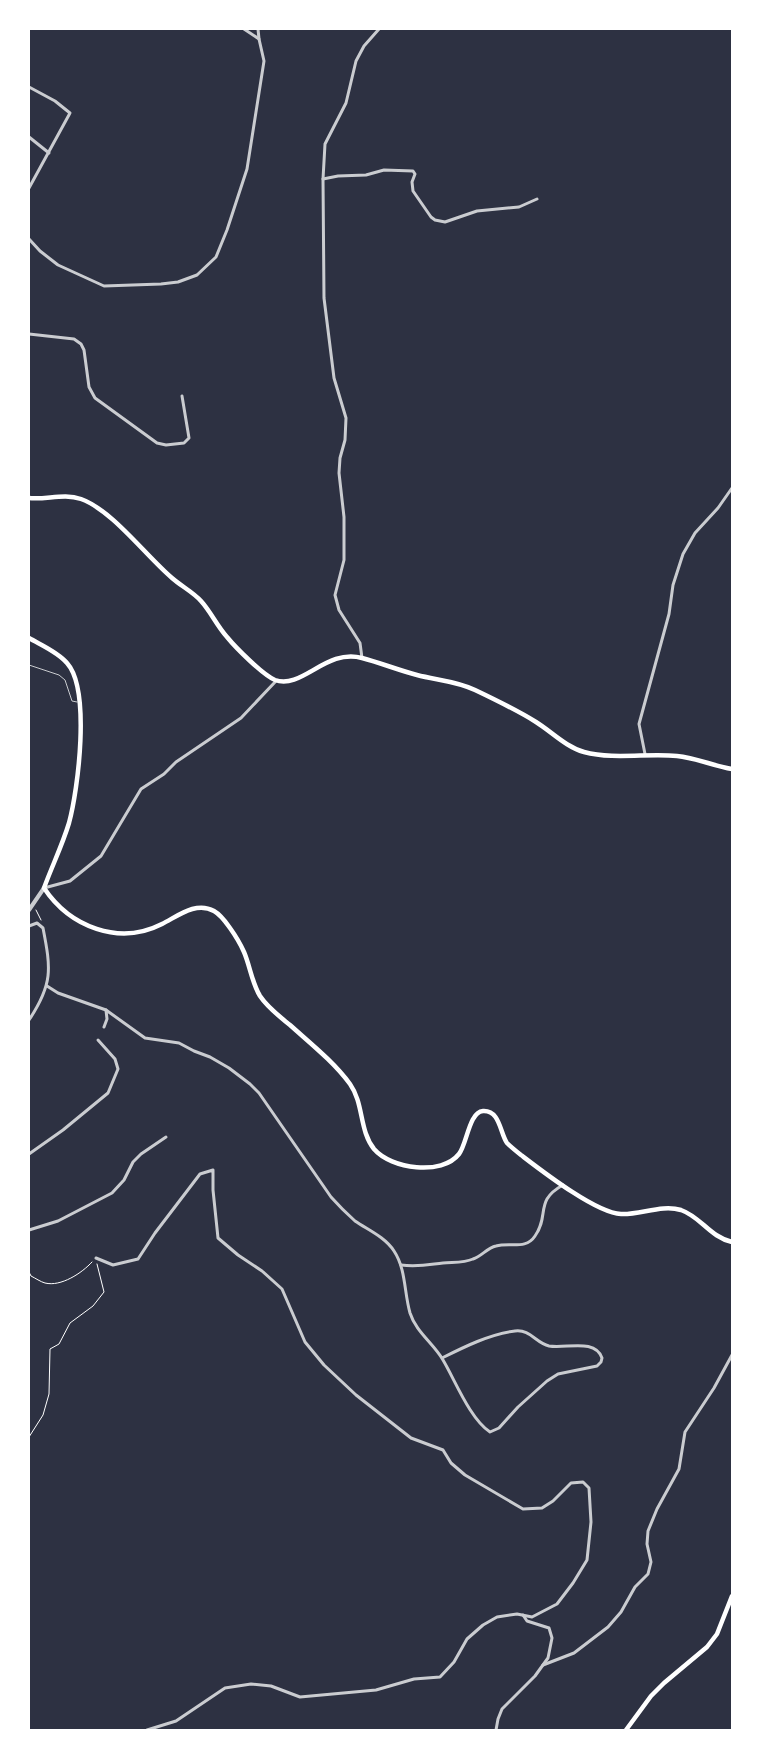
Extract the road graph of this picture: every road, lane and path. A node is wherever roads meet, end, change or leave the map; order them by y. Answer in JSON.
{"nodes":[{"id":1,"x":244,"y":29,"type":"edge"},
{"id":2,"x":258,"y":29,"type":"edge"},
{"id":3,"x":379,"y":29,"type":"edge"},
{"id":4,"x":259,"y":39,"type":"junction"},
{"id":5,"x":29,"y":87,"type":"edge"},
{"id":6,"x":29,"y":137,"type":"edge"},
{"id":7,"x":49,"y":152,"type":"junction"},
{"id":8,"x":323,"y":179,"type":"junction"},
{"id":9,"x":29,"y":188,"type":"edge"},
{"id":10,"x":537,"y":199,"type":"dead end"},
{"id":11,"x":29,"y":239,"type":"edge"},
{"id":12,"x":29,"y":334,"type":"edge"},
{"id":13,"x":182,"y":396,"type":"dead end"},
{"id":14,"x":732,"y":488,"type":"edge"},
{"id":15,"x":29,"y":498,"type":"edge"},
{"id":16,"x":29,"y":638,"type":"edge"},
{"id":17,"x":362,"y":658,"type":"junction"},
{"id":18,"x":29,"y":666,"type":"edge"},
{"id":19,"x":276,"y":680,"type":"junction"},
{"id":20,"x":80,"y":703,"type":"junction"},
{"id":21,"x":645,"y":754,"type":"junction"},
{"id":22,"x":732,"y":769,"type":"edge"},
{"id":23,"x":44,"y":888,"type":"junction"},
{"id":24,"x":30,"y":908,"type":"edge"},
{"id":25,"x":29,"y":926,"type":"edge"},
{"id":26,"x":42,"y":926,"type":"junction"},
{"id":27,"x":47,"y":986,"type":"junction"},
{"id":28,"x":106,"y":1010,"type":"junction"},
{"id":29,"x":29,"y":1020,"type":"edge"},
{"id":30,"x":104,"y":1027,"type":"dead end"},
{"id":31,"x":98,"y":1040,"type":"dead end"},
{"id":32,"x":166,"y":1137,"type":"dead end"},
{"id":33,"x":29,"y":1154,"type":"edge"},
{"id":34,"x":563,"y":1185,"type":"junction"},
{"id":35,"x":29,"y":1230,"type":"edge"},
{"id":36,"x":732,"y":1242,"type":"edge"},
{"id":37,"x":96,"y":1258,"type":"junction"},
{"id":38,"x":401,"y":1265,"type":"junction"},
{"id":39,"x":29,"y":1272,"type":"edge"},
{"id":40,"x":732,"y":1355,"type":"edge"},
{"id":41,"x":442,"y":1358,"type":"junction"},
{"id":42,"x":29,"y":1437,"type":"edge"},
{"id":43,"x":732,"y":1596,"type":"edge"},
{"id":44,"x":523,"y":1615,"type":"junction"},
{"id":45,"x":543,"y":1665,"type":"junction"},
{"id":46,"x":147,"y":1730,"type":"edge"},
{"id":47,"x":496,"y":1730,"type":"edge"},
{"id":48,"x":626,"y":1730,"type":"edge"}],
"edges":[{"from":1,"to":4,"type":"street"},
{"from":2,"to":4,"type":"street"},
{"from":3,"to":8,"type":"street"},
{"from":4,"to":11,"type":"street"},
{"from":5,"to":7,"type":"street"},
{"from":6,"to":7,"type":"street"},
{"from":7,"to":9,"type":"street"},
{"from":8,"to":10,"type":"street"},
{"from":8,"to":17,"type":"street"},
{"from":12,"to":13,"type":"street"},
{"from":14,"to":21,"type":"street"},
{"from":15,"to":19,"type":"main road"},
{"from":16,"to":20,"type":"main road"},
{"from":17,"to":19,"type":"main road"},
{"from":17,"to":21,"type":"main road"},
{"from":18,"to":20,"type":"lane"},
{"from":19,"to":23,"type":"street"},
{"from":20,"to":23,"type":"main road"},
{"from":21,"to":22,"type":"main road"},
{"from":23,"to":24,"type":"street"},
{"from":23,"to":34,"type":"main road"},
{"from":24,"to":26,"type":"path"},
{"from":25,"to":26,"type":"street"},
{"from":26,"to":27,"type":"street"},
{"from":27,"to":28,"type":"street"},
{"from":27,"to":29,"type":"street"},
{"from":28,"to":30,"type":"street"},
{"from":28,"to":38,"type":"street"},
{"from":31,"to":33,"type":"street"},
{"from":32,"to":35,"type":"street"},
{"from":34,"to":36,"type":"main road"},
{"from":34,"to":38,"type":"street"},
{"from":37,"to":39,"type":"path"},
{"from":37,"to":42,"type":"path"},
{"from":37,"to":44,"type":"street"},
{"from":38,"to":41,"type":"street"},
{"from":40,"to":45,"type":"street"},
{"from":41,"to":41,"type":"street"},
{"from":43,"to":48,"type":"main road"},
{"from":44,"to":45,"type":"street"},
{"from":44,"to":46,"type":"street"},
{"from":45,"to":47,"type":"street"}]}
